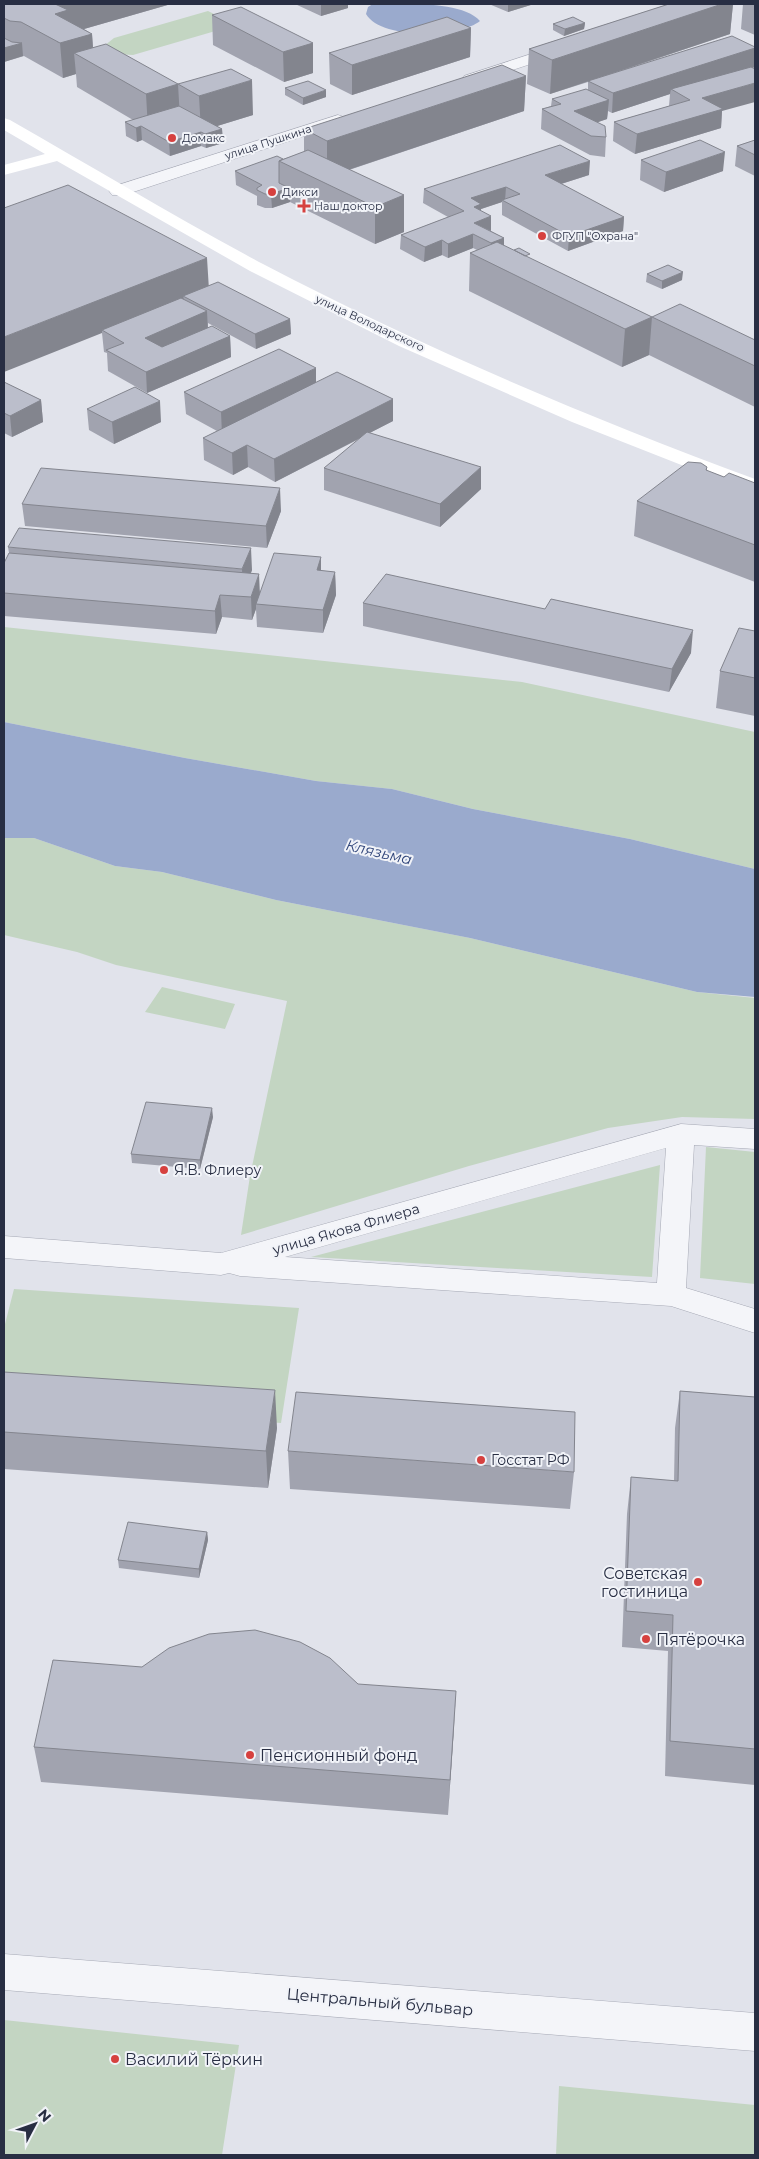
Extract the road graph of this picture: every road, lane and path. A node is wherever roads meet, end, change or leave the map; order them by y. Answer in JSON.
{"nodes":[{"id":1,"x":577,"y":44,"type":"edge"},
{"id":2,"x":451,"y":84,"type":"edge"},
{"id":3,"x":350,"y":116,"type":"edge"},
{"id":4,"x":4,"y":123,"type":"edge"},
{"id":5,"x":58,"y":155,"type":"junction"},
{"id":6,"x":4,"y":170,"type":"edge"},
{"id":7,"x":118,"y":191,"type":"junction"},
{"id":8,"x":755,"y":486,"type":"edge"},
{"id":9,"x":681,"y":1134,"type":"junction"},
{"id":10,"x":755,"y":1139,"type":"edge"},
{"id":11,"x":4,"y":1247,"type":"edge"},
{"id":12,"x":221,"y":1264,"type":"junction"},
{"id":13,"x":671,"y":1295,"type":"junction"},
{"id":14,"x":755,"y":1322,"type":"edge"},
{"id":15,"x":4,"y":1972,"type":"edge"},
{"id":16,"x":755,"y":2032,"type":"edge"}],
"edges":[{"from":1,"to":2,"type":"street"},
{"from":3,"to":7,"type":"street","name":"улица Пушкина"},
{"from":4,"to":5,"type":"main road","name":"улица Володарского"},
{"from":5,"to":6,"type":"main road"},
{"from":5,"to":7,"type":"main road","name":"улица Володарского"},
{"from":7,"to":8,"type":"main road","name":"улица Володарского"},
{"from":9,"to":10,"type":"street","name":"улица Якова Флиера"},
{"from":9,"to":12,"type":"street","name":"улица Якова Флиера"},
{"from":9,"to":13,"type":"street"},
{"from":11,"to":12,"type":"street","name":"улица Якова Флиера"},
{"from":12,"to":13,"type":"street"},
{"from":13,"to":14,"type":"street"},
{"from":15,"to":16,"type":"street","name":"Центральный бульвар"}]}
